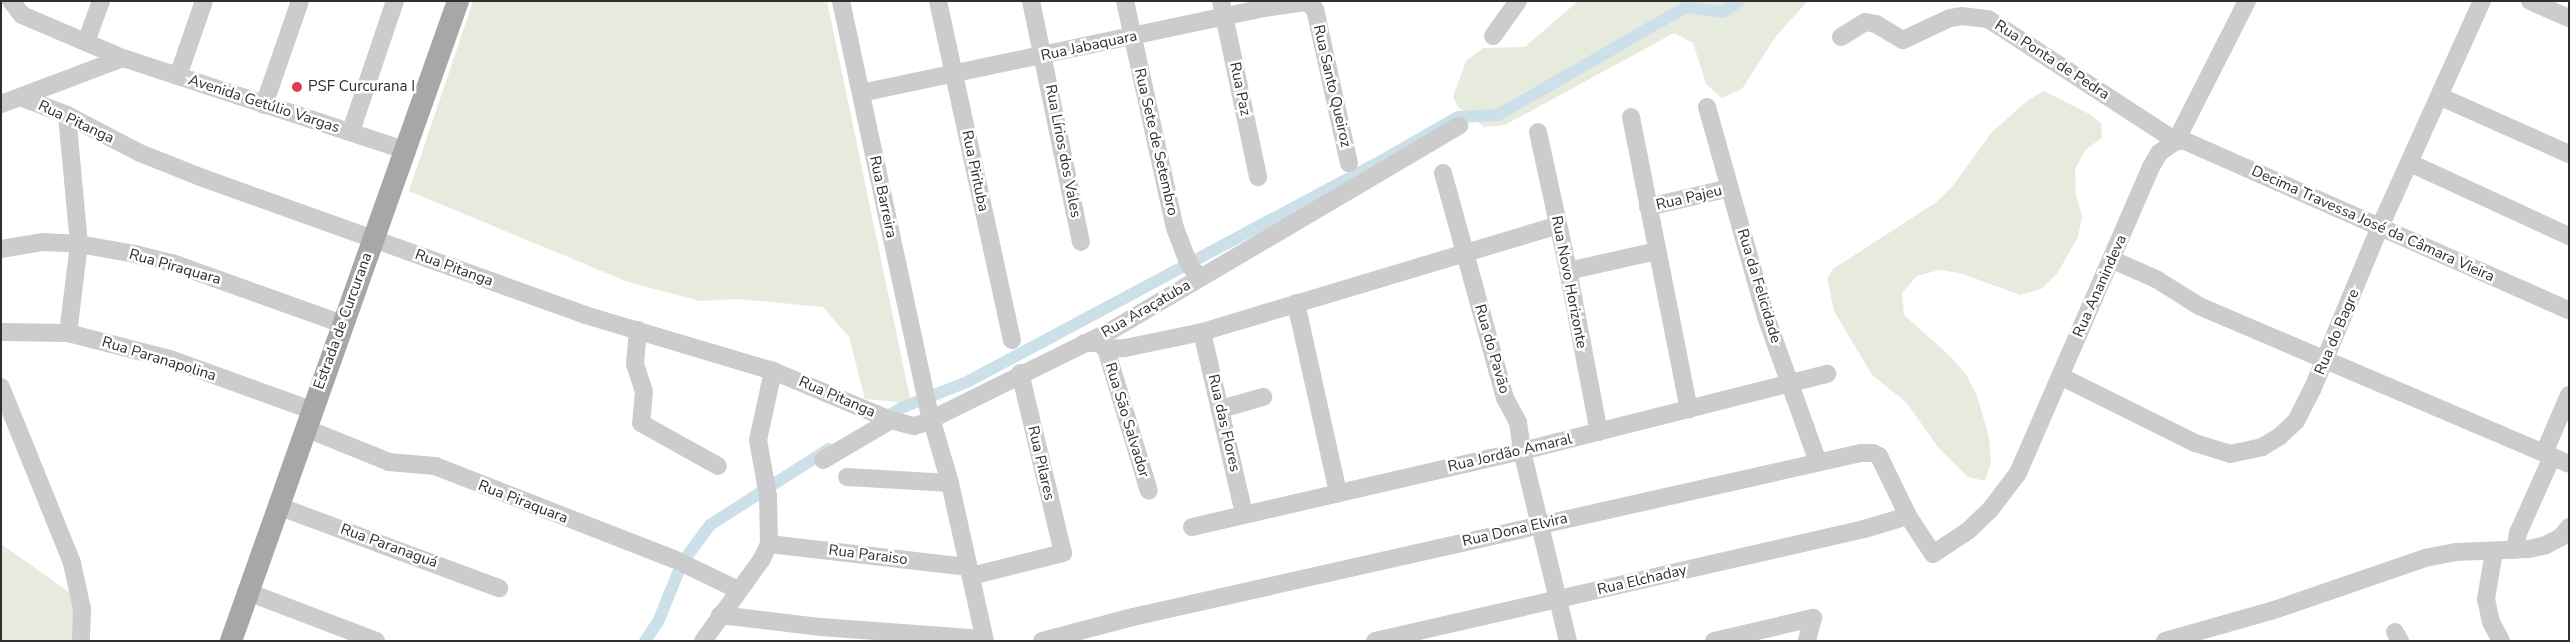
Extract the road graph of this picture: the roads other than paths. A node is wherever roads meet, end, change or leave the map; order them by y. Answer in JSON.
{"nodes":[{"id":1,"x":11,"y":1,"type":"edge"},
{"id":2,"x":101,"y":1,"type":"edge"},
{"id":3,"x":204,"y":1,"type":"edge"},
{"id":4,"x":300,"y":1,"type":"edge"},
{"id":5,"x":395,"y":1,"type":"edge"},
{"id":6,"x":458,"y":1,"type":"edge"},
{"id":7,"x":841,"y":1,"type":"edge"},
{"id":8,"x":938,"y":1,"type":"edge"},
{"id":9,"x":1031,"y":1,"type":"edge"},
{"id":10,"x":1125,"y":1,"type":"edge"},
{"id":11,"x":1518,"y":1,"type":"edge"},
{"id":12,"x":2247,"y":1,"type":"edge"},
{"id":13,"x":2482,"y":1,"type":"edge"},
{"id":14,"x":2530,"y":1,"type":"edge"},
{"id":15,"x":1263,"y":4,"type":"edge"},
{"id":16,"x":1222,"y":8,"type":"edge"},
{"id":17,"x":1315,"y":9,"type":"joint"},
{"id":18,"x":2569,"y":18,"type":"edge"},
{"id":19,"x":1132,"y":36,"type":"junction"},
{"id":20,"x":1494,"y":36,"type":"dead end"},
{"id":21,"x":1841,"y":38,"type":"dead end"},
{"id":22,"x":86,"y":42,"type":"junction"},
{"id":23,"x":1044,"y":55,"type":"junction"},
{"id":24,"x":123,"y":58,"type":"junction"},
{"id":25,"x":178,"y":76,"type":"junction"},
{"id":26,"x":954,"y":76,"type":"junction"},
{"id":27,"x":861,"y":93,"type":"junction"},
{"id":28,"x":2441,"y":97,"type":"junction"},
{"id":29,"x":23,"y":98,"type":"junction"},
{"id":30,"x":1,"y":104,"type":"edge"},
{"id":31,"x":264,"y":105,"type":"junction"},
{"id":32,"x":1707,"y":107,"type":"dead end"},
{"id":33,"x":67,"y":115,"type":"junction"},
{"id":34,"x":1631,"y":117,"type":"dead end"},
{"id":35,"x":1459,"y":126,"type":"dead end"},
{"id":36,"x":351,"y":131,"type":"junction"},
{"id":37,"x":1538,"y":132,"type":"dead end"},
{"id":38,"x":2176,"y":141,"type":"junction"},
{"id":39,"x":405,"y":150,"type":"junction"},
{"id":40,"x":2569,"y":154,"type":"edge"},
{"id":41,"x":1349,"y":163,"type":"dead end"},
{"id":42,"x":2410,"y":163,"type":"junction"},
{"id":43,"x":1443,"y":173,"type":"dead end"},
{"id":44,"x":1258,"y":177,"type":"dead end"},
{"id":45,"x":1730,"y":188,"type":"junction"},
{"id":46,"x":1648,"y":207,"type":"junction"},
{"id":47,"x":1558,"y":225,"type":"junction"},
{"id":48,"x":2380,"y":229,"type":"junction"},
{"id":49,"x":2569,"y":236,"type":"edge"},
{"id":50,"x":373,"y":239,"type":"junction"},
{"id":51,"x":1081,"y":242,"type":"dead end"},
{"id":52,"x":79,"y":244,"type":"junction"},
{"id":53,"x":1,"y":249,"type":"edge"},
{"id":54,"x":1657,"y":251,"type":"junction"},
{"id":55,"x":1465,"y":253,"type":"junction"},
{"id":56,"x":2113,"y":260,"type":"junction"},
{"id":57,"x":1568,"y":271,"type":"junction"},
{"id":58,"x":1199,"y":278,"type":"junction"},
{"id":59,"x":1296,"y":303,"type":"junction"},
{"id":60,"x":2569,"y":310,"type":"edge"},
{"id":61,"x":342,"y":324,"type":"junction"},
{"id":62,"x":638,"y":330,"type":"junction"},
{"id":63,"x":1,"y":332,"type":"edge"},
{"id":64,"x":1202,"y":332,"type":"junction"},
{"id":65,"x":68,"y":333,"type":"junction"},
{"id":66,"x":1012,"y":340,"type":"dead end"},
{"id":67,"x":1084,"y":343,"type":"junction"},
{"id":68,"x":1106,"y":349,"type":"junction"},
{"id":69,"x":2326,"y":360,"type":"junction"},
{"id":70,"x":773,"y":371,"type":"junction"},
{"id":71,"x":1020,"y":373,"type":"junction"},
{"id":72,"x":1827,"y":374,"type":"dead end"},
{"id":73,"x":2060,"y":376,"type":"junction"},
{"id":74,"x":1791,"y":383,"type":"junction"},
{"id":75,"x":1,"y":387,"type":"edge"},
{"id":76,"x":2569,"y":395,"type":"edge"},
{"id":77,"x":1263,"y":397,"type":"dead end"},
{"id":78,"x":1221,"y":409,"type":"junction"},
{"id":79,"x":1689,"y":409,"type":"junction"},
{"id":80,"x":930,"y":415,"type":"junction"},
{"id":81,"x":308,"y":419,"type":"junction"},
{"id":82,"x":892,"y":420,"type":"junction"},
{"id":83,"x":1599,"y":432,"type":"junction"},
{"id":84,"x":1522,"y":451,"type":"junction"},
{"id":85,"x":2548,"y":455,"type":"junction"},
{"id":86,"x":823,"y":460,"type":"dead end"},
{"id":87,"x":1818,"y":462,"type":"junction"},
{"id":88,"x":2569,"y":464,"type":"edge"},
{"id":89,"x":718,"y":466,"type":"dead end"},
{"id":90,"x":847,"y":477,"type":"dead end"},
{"id":91,"x":950,"y":483,"type":"junction"},
{"id":92,"x":1149,"y":490,"type":"dead end"},
{"id":93,"x":1338,"y":493,"type":"junction"},
{"id":94,"x":278,"y":506,"type":"junction"},
{"id":95,"x":1244,"y":514,"type":"junction"},
{"id":96,"x":1908,"y":516,"type":"junction"},
{"id":97,"x":1539,"y":524,"type":"junction"},
{"id":98,"x":1192,"y":527,"type":"dead end"},
{"id":99,"x":2569,"y":527,"type":"edge"},
{"id":100,"x":769,"y":544,"type":"junction"},
{"id":101,"x":2515,"y":550,"type":"junction"},
{"id":102,"x":2494,"y":552,"type":"junction"},
{"id":103,"x":1933,"y":554,"type":"joint"},
{"id":104,"x":969,"y":572,"type":"junction"},
{"id":105,"x":499,"y":588,"type":"dead end"},
{"id":106,"x":738,"y":590,"type":"junction"},
{"id":107,"x":248,"y":592,"type":"junction"},
{"id":108,"x":1558,"y":600,"type":"junction"},
{"id":109,"x":720,"y":615,"type":"junction"},
{"id":110,"x":1738,"y":638,"type":"edge"},
{"id":111,"x":984,"y":640,"type":"edge"},
{"id":112,"x":81,"y":641,"type":"edge"},
{"id":113,"x":231,"y":641,"type":"edge"},
{"id":114,"x":376,"y":641,"type":"edge"},
{"id":115,"x":704,"y":641,"type":"edge"},
{"id":116,"x":1042,"y":641,"type":"edge"},
{"id":117,"x":1374,"y":641,"type":"edge"},
{"id":118,"x":1568,"y":641,"type":"edge"},
{"id":119,"x":1714,"y":641,"type":"edge"},
{"id":120,"x":1807,"y":641,"type":"edge"},
{"id":121,"x":2164,"y":641,"type":"edge"},
{"id":122,"x":2501,"y":641,"type":"edge"}],
"edges":[{"from":1,"to":22,"type":"street","name":"Avenida Getúlio Vargas"},
{"from":2,"to":22,"type":"street"},
{"from":3,"to":25,"type":"street"},
{"from":4,"to":31,"type":"street"},
{"from":5,"to":36,"type":"street"},
{"from":6,"to":39,"type":"main road","name":"Estrada de Curcurana"},
{"from":7,"to":27,"type":"street","name":"Rua Barreira"},
{"from":8,"to":26,"type":"street","name":"Rua Pirituba"},
{"from":9,"to":23,"type":"street","name":"Rua Lírios dos Vales"},
{"from":10,"to":19,"type":"street","name":"Rua Sete de Setembro"},
{"from":11,"to":20,"type":"street"},
{"from":12,"to":38,"type":"street","name":"Rua Ananindeva"},
{"from":13,"to":28,"type":"street","name":"Rua do Bagre"},
{"from":14,"to":18,"type":"street"},
{"from":15,"to":16,"type":"street","name":"Rua Jabaquara"},
{"from":15,"to":17,"type":"street","name":"Rua Jabaquara"},
{"from":16,"to":19,"type":"street","name":"Rua Jabaquara"},
{"from":16,"to":44,"type":"street","name":"Rua Paz"},
{"from":17,"to":41,"type":"street","name":"Rua Santo Queiroz"},
{"from":19,"to":23,"type":"street","name":"Rua Jabaquara"},
{"from":19,"to":58,"type":"street","name":"Rua Sete de Setembro"},
{"from":21,"to":38,"type":"street","name":"Rua Ponta de Pedra"},
{"from":22,"to":24,"type":"street","name":"Avenida Getúlio Vargas"},
{"from":23,"to":26,"type":"street","name":"Rua Jabaquara"},
{"from":23,"to":51,"type":"street","name":"Rua Lírios dos Vales"},
{"from":24,"to":25,"type":"street","name":"Avenida Getúlio Vargas"},
{"from":24,"to":29,"type":"street"},
{"from":25,"to":31,"type":"street","name":"Avenida Getúlio Vargas"},
{"from":26,"to":27,"type":"street","name":"Rua Jabaquara"},
{"from":26,"to":66,"type":"street","name":"Rua Pirituba"},
{"from":27,"to":80,"type":"street","name":"Rua Barreira"},
{"from":28,"to":40,"type":"street"},
{"from":28,"to":42,"type":"street","name":"Rua do Bagre"},
{"from":29,"to":30,"type":"street"},
{"from":29,"to":33,"type":"street","name":"Rua Pitanga"},
{"from":31,"to":36,"type":"street","name":"Avenida Getúlio Vargas"},
{"from":32,"to":45,"type":"street","name":"Rua da Felicidade"},
{"from":33,"to":50,"type":"street","name":"Rua Pitanga"},
{"from":33,"to":52,"type":"street"},
{"from":34,"to":46,"type":"street"},
{"from":35,"to":58,"type":"street","name":"Rua Araçatuba"},
{"from":36,"to":39,"type":"street","name":"Avenida Getúlio Vargas"},
{"from":37,"to":47,"type":"street","name":"Rua Novo Horizonte"},
{"from":38,"to":48,"type":"street","name":"Decima Travessa José da Câmara Vieira"},
{"from":38,"to":56,"type":"street","name":"Rua Ananindeva"},
{"from":39,"to":50,"type":"main road","name":"Estrada de Curcurana"},
{"from":42,"to":48,"type":"street","name":"Rua do Bagre"},
{"from":42,"to":49,"type":"street"},
{"from":43,"to":55,"type":"street","name":"Rua do Pavão"},
{"from":45,"to":46,"type":"street","name":"Rua Pajeu"},
{"from":45,"to":74,"type":"street","name":"Rua da Felicidade"},
{"from":46,"to":54,"type":"street"},
{"from":47,"to":55,"type":"street"},
{"from":47,"to":57,"type":"street","name":"Rua Novo Horizonte"},
{"from":48,"to":60,"type":"street","name":"Decima Travessa José da Câmara Vieira"},
{"from":48,"to":69,"type":"street","name":"Rua do Bagre"},
{"from":50,"to":61,"type":"main road","name":"Estrada de Curcurana"},
{"from":50,"to":62,"type":"street","name":"Rua Pitanga"},
{"from":52,"to":53,"type":"street","name":"Rua Piraquara"},
{"from":52,"to":61,"type":"street","name":"Rua Piraquara"},
{"from":52,"to":65,"type":"street"},
{"from":54,"to":57,"type":"street"},
{"from":54,"to":79,"type":"street"},
{"from":55,"to":59,"type":"street"},
{"from":55,"to":84,"type":"street","name":"Rua do Pavão"},
{"from":56,"to":69,"type":"street"},
{"from":56,"to":73,"type":"street","name":"Rua Ananindeva"},
{"from":57,"to":83,"type":"street","name":"Rua Novo Horizonte"},
{"from":58,"to":67,"type":"street","name":"Rua Araçatuba"},
{"from":59,"to":64,"type":"street"},
{"from":59,"to":93,"type":"street"},
{"from":61,"to":81,"type":"main road","name":"Estrada de Curcurana"},
{"from":62,"to":70,"type":"street","name":"Rua Pitanga"},
{"from":62,"to":89,"type":"street"},
{"from":63,"to":65,"type":"street","name":"Rua Paranapolina"},
{"from":64,"to":68,"type":"street"},
{"from":64,"to":78,"type":"street","name":"Rua das Flores"},
{"from":65,"to":81,"type":"street","name":"Rua Paranapolina"},
{"from":67,"to":68,"type":"street"},
{"from":67,"to":71,"type":"street","name":"Rua Araçatuba"},
{"from":68,"to":92,"type":"street","name":"Rua São Salvador"},
{"from":69,"to":73,"type":"street","name":"Rua do Bagre"},
{"from":69,"to":85,"type":"street"},
{"from":70,"to":82,"type":"street","name":"Rua Pitanga"},
{"from":70,"to":100,"type":"street"},
{"from":71,"to":80,"type":"street","name":"Rua Araçatuba"},
{"from":71,"to":104,"type":"street","name":"Rua Pilares"},
{"from":72,"to":74,"type":"street","name":"Rua Jordão Amaral"},
{"from":73,"to":103,"type":"street","name":"Rua Ananindeva"},
{"from":74,"to":79,"type":"street","name":"Rua Jordão Amaral"},
{"from":74,"to":87,"type":"street","name":"Rua da Felicidade"},
{"from":75,"to":112,"type":"street"},
{"from":76,"to":85,"type":"street"},
{"from":77,"to":78,"type":"street"},
{"from":78,"to":95,"type":"street","name":"Rua das Flores"},
{"from":79,"to":83,"type":"street","name":"Rua Jordão Amaral"},
{"from":80,"to":82,"type":"street","name":"Rua Araçatuba"},
{"from":80,"to":91,"type":"street"},
{"from":81,"to":94,"type":"main road","name":"Estrada de Curcurana"},
{"from":81,"to":106,"type":"street","name":"Rua Piraquara"},
{"from":82,"to":86,"type":"street"},
{"from":83,"to":84,"type":"street","name":"Rua Jordão Amaral"},
{"from":84,"to":93,"type":"street","name":"Rua Jordão Amaral"},
{"from":84,"to":97,"type":"street","name":"Rua do Pavão"},
{"from":85,"to":88,"type":"street"},
{"from":85,"to":101,"type":"street"},
{"from":87,"to":96,"type":"street","name":"Rua Dona Elvira"},
{"from":87,"to":97,"type":"street","name":"Rua Dona Elvira"},
{"from":90,"to":91,"type":"street"},
{"from":91,"to":104,"type":"street"},
{"from":93,"to":95,"type":"street","name":"Rua Jordão Amaral"},
{"from":94,"to":105,"type":"street","name":"Rua Paranaguá"},
{"from":94,"to":107,"type":"main road","name":"Estrada de Curcurana"},
{"from":95,"to":98,"type":"street","name":"Rua Jordão Amaral"},
{"from":96,"to":103,"type":"street","name":"Rua Dona Elvira"},
{"from":96,"to":108,"type":"street","name":"Rua Elchaday"},
{"from":97,"to":108,"type":"street","name":"Rua do Pavão"},
{"from":97,"to":116,"type":"street","name":"Rua Dona Elvira"},
{"from":99,"to":101,"type":"street"},
{"from":100,"to":104,"type":"street","name":"Rua Paraiso"},
{"from":100,"to":106,"type":"street"},
{"from":101,"to":102,"type":"street"},
{"from":102,"to":121,"type":"street"},
{"from":102,"to":122,"type":"street"},
{"from":104,"to":111,"type":"street"},
{"from":106,"to":109,"type":"street"},
{"from":107,"to":113,"type":"main road","name":"Estrada de Curcurana"},
{"from":107,"to":114,"type":"street"},
{"from":108,"to":117,"type":"street","name":"Rua Elchaday"},
{"from":108,"to":118,"type":"street","name":"Rua do Pavão"},
{"from":109,"to":111,"type":"street"},
{"from":109,"to":115,"type":"street"},
{"from":110,"to":119,"type":"street"},
{"from":110,"to":120,"type":"street"}]}
